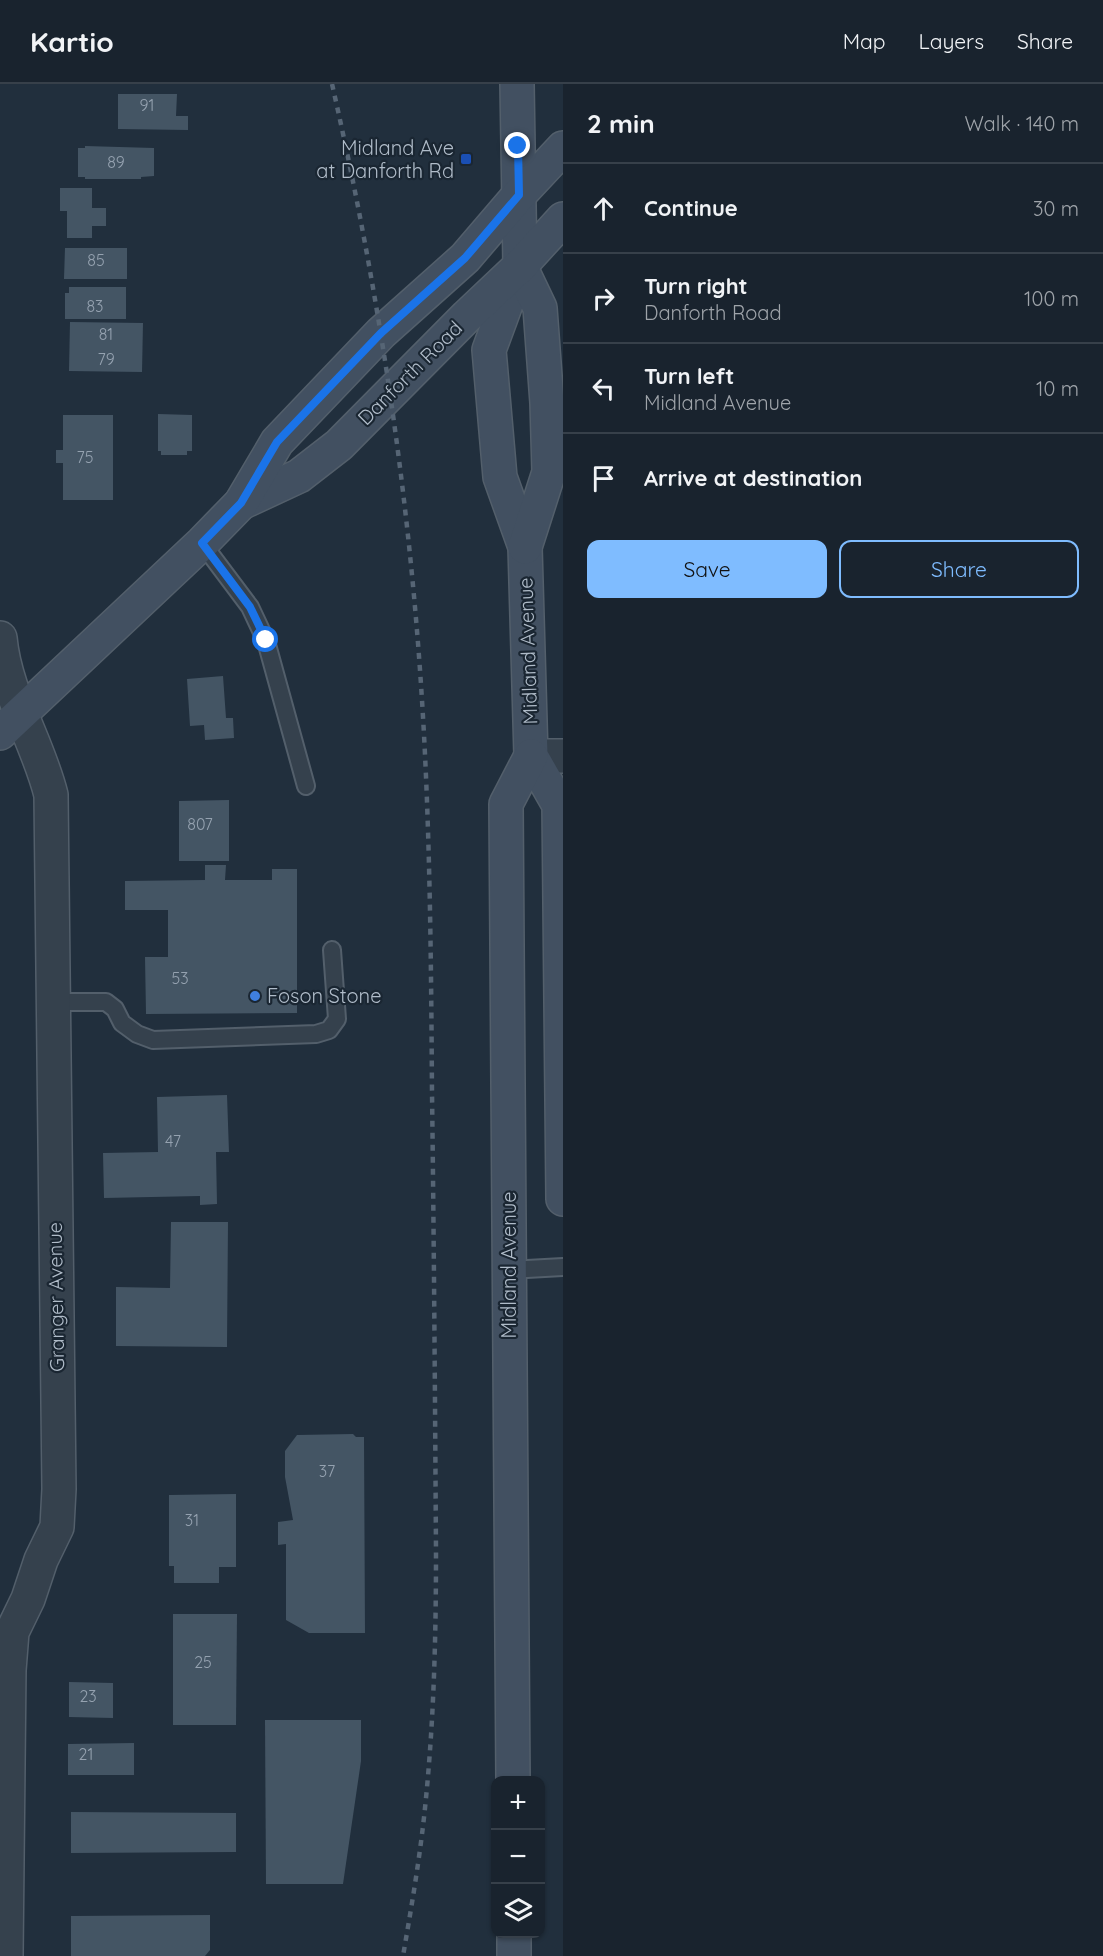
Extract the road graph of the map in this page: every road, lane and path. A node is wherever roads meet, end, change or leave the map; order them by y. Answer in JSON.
{"nodes":[{"id":1,"x":517,"y":84,"type":"edge"},
{"id":2,"x":563,"y":148,"type":"edge"},
{"id":3,"x":519,"y":195,"type":"junction"},
{"id":4,"x":563,"y":219,"type":"edge"},
{"id":5,"x":520,"y":266,"type":"junction"},
{"id":6,"x":241,"y":503,"type":"junction"},
{"id":7,"x":202,"y":543,"type":"junction"},
{"id":8,"x":525,"y":547,"type":"junction"},
{"id":9,"x":0,"y":638,"type":"edge"},
{"id":10,"x":10,"y":723,"type":"edge"},
{"id":11,"x":531,"y":756,"type":"junction"},
{"id":12,"x":563,"y":756,"type":"edge"},
{"id":13,"x":306,"y":786,"type":"dead end"},
{"id":14,"x":332,"y":950,"type":"dead end"},
{"id":15,"x":53,"y":1002,"type":"junction"},
{"id":16,"x":563,"y":1199,"type":"edge"},
{"id":17,"x":563,"y":1267,"type":"edge"},
{"id":18,"x":509,"y":1270,"type":"junction"},
{"id":19,"x":513,"y":1776,"type":"edge"},
{"id":20,"x":514,"y":1938,"type":"edge"},
{"id":21,"x":6,"y":1956,"type":"edge"},
{"id":22,"x":514,"y":1956,"type":"edge"}],
"edges":[{"from":1,"to":3,"type":"main road","name":"Midland Avenue"},
{"from":2,"to":3,"type":"main road","name":"Danforth Road"},
{"from":3,"to":5,"type":"main road","name":"Midland Avenue"},
{"from":3,"to":6,"type":"main road","name":"Danforth Road"},
{"from":4,"to":5,"type":"main road","name":"Danforth Road"},
{"from":5,"to":6,"type":"main road","name":"Danforth Road"},
{"from":5,"to":8,"type":"main road","name":"Midland Avenue"},
{"from":5,"to":8,"type":"main road","name":"Midland Avenue"},
{"from":6,"to":7,"type":"main road","name":"Danforth Road"},
{"from":7,"to":10,"type":"main road","name":"Danforth Road"},
{"from":7,"to":13,"type":"lane"},
{"from":8,"to":11,"type":"main road","name":"Midland Avenue"},
{"from":9,"to":10,"type":"street","name":"Granger Avenue"},
{"from":10,"to":15,"type":"street","name":"Granger Avenue"},
{"from":11,"to":12,"type":"street"},
{"from":11,"to":16,"type":"main road","name":"Midland Avenue"},
{"from":11,"to":18,"type":"main road","name":"Midland Avenue"},
{"from":14,"to":15,"type":"lane"},
{"from":15,"to":21,"type":"street","name":"Granger Avenue"},
{"from":17,"to":18,"type":"lane"},
{"from":18,"to":19,"type":"main road","name":"Midland Avenue"},
{"from":20,"to":22,"type":"main road"}]}
